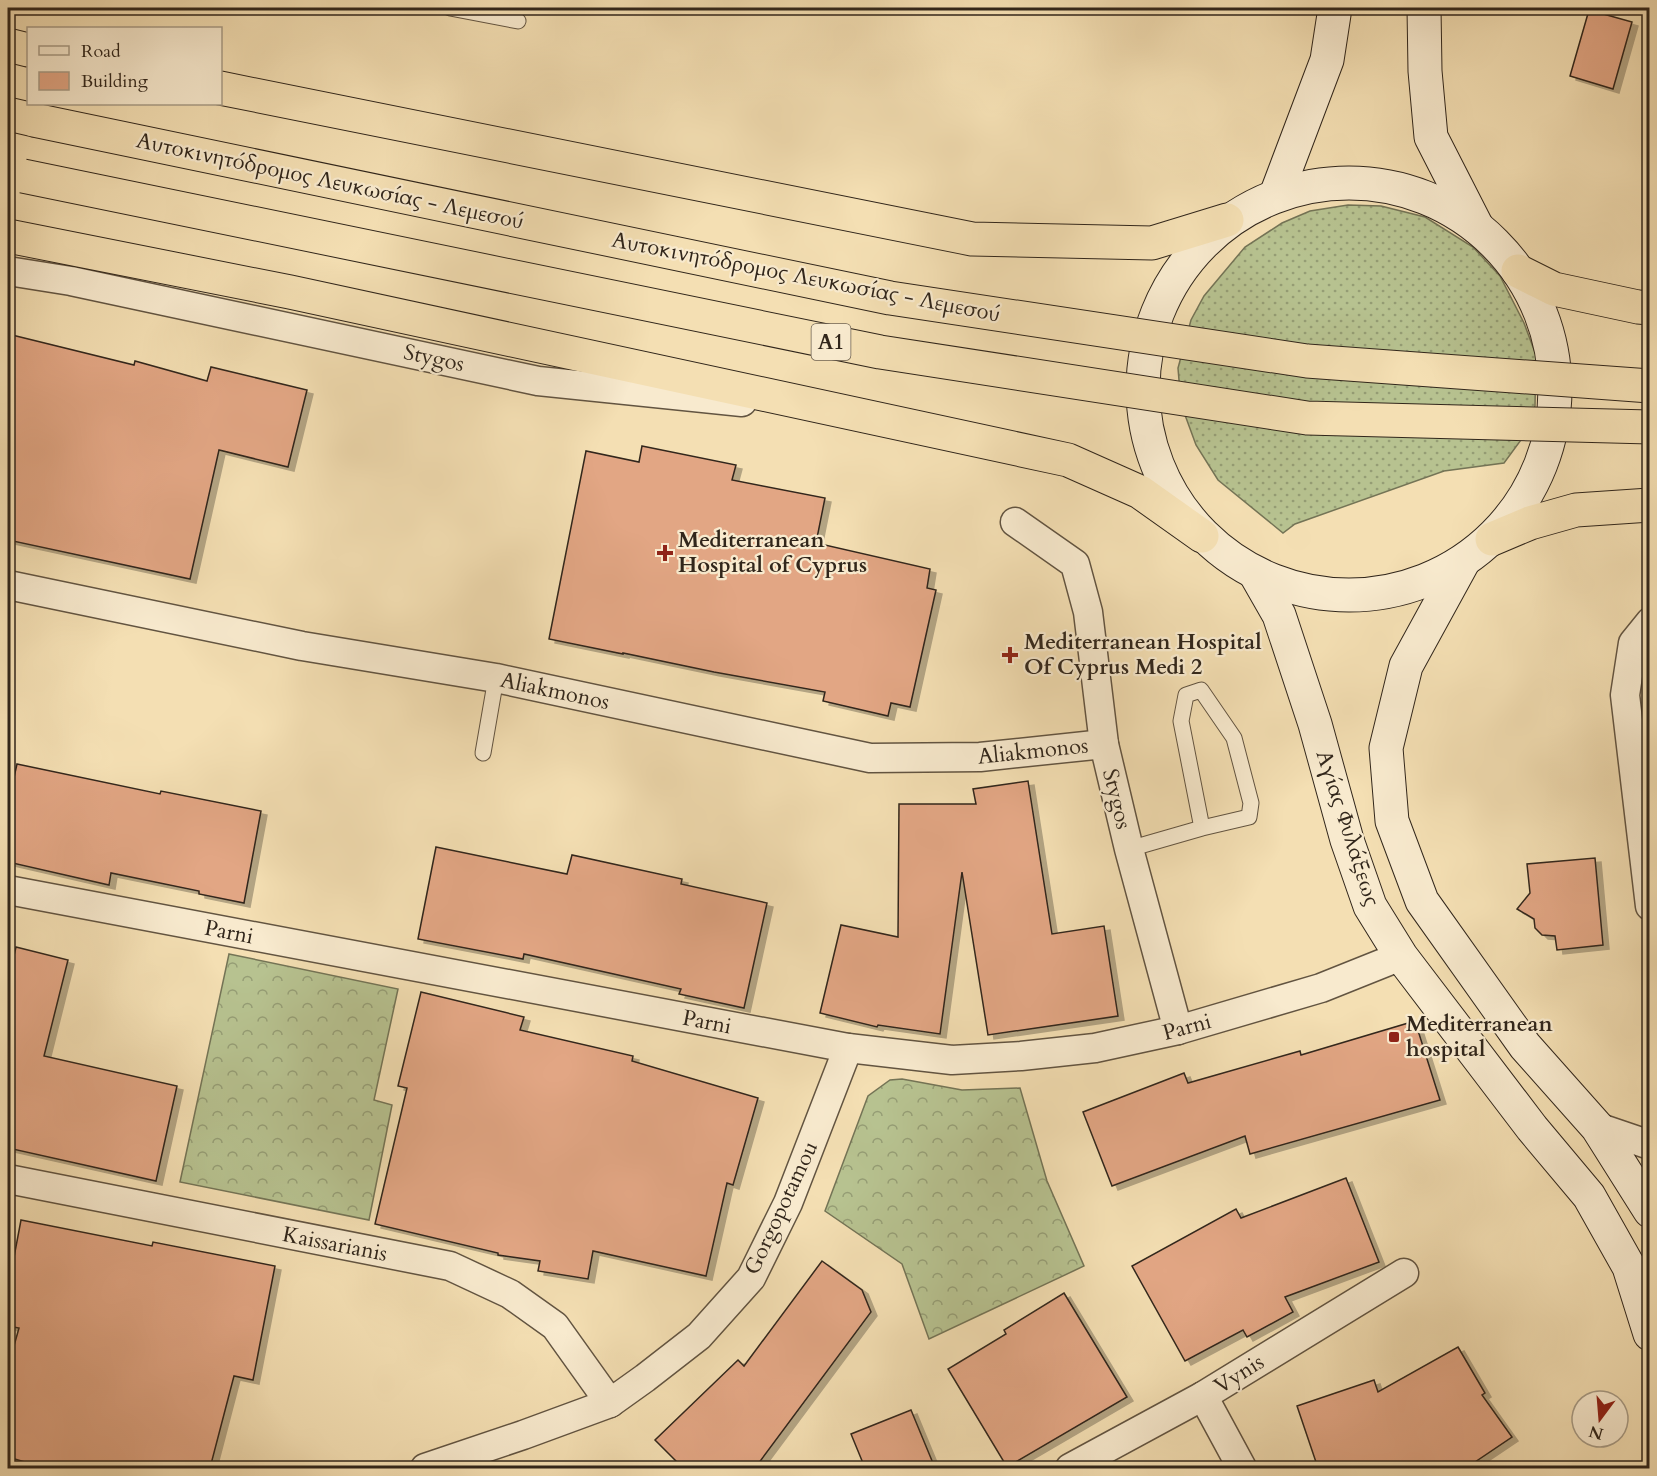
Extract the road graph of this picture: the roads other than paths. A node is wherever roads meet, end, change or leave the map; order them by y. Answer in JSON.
{"nodes":[{"id":1,"x":450,"y":8,"type":"edge"},
{"id":2,"x":1335,"y":8,"type":"edge"},
{"id":3,"x":1424,"y":8,"type":"edge"},
{"id":4,"x":519,"y":21,"type":"dead end"},
{"id":5,"x":8,"y":45,"type":"edge"},
{"id":6,"x":27,"y":50,"type":"edge"},
{"id":7,"x":222,"y":88,"type":"edge"},
{"id":8,"x":21,"y":117,"type":"edge"},
{"id":9,"x":15,"y":174,"type":"edge"},
{"id":10,"x":1276,"y":195,"type":"junction"},
{"id":11,"x":1227,"y":220,"type":"junction"},
{"id":12,"x":1477,"y":227,"type":"junction"},
{"id":13,"x":8,"y":236,"type":"edge"},
{"id":14,"x":8,"y":271,"type":"edge"},
{"id":15,"x":1518,"y":271,"type":"junction"},
{"id":16,"x":1650,"y":308,"type":"edge"},
{"id":17,"x":1650,"y":386,"type":"edge"},
{"id":18,"x":866,"y":416,"type":"junction"},
{"id":19,"x":1650,"y":427,"type":"edge"},
{"id":20,"x":1650,"y":505,"type":"edge"},
{"id":21,"x":1015,"y":522,"type":"dead end"},
{"id":22,"x":1202,"y":536,"type":"junction"},
{"id":23,"x":1492,"y":539,"type":"junction"},
{"id":24,"x":1463,"y":562,"type":"junction"},
{"id":25,"x":1255,"y":573,"type":"junction"},
{"id":26,"x":8,"y":585,"type":"edge"},
{"id":27,"x":1650,"y":622,"type":"edge"},
{"id":28,"x":496,"y":678,"type":"junction"},
{"id":29,"x":1104,"y":744,"type":"junction"},
{"id":30,"x":483,"y":753,"type":"dead end"},
{"id":31,"x":1202,"y":828,"type":"junction"},
{"id":32,"x":1129,"y":849,"type":"junction"},
{"id":33,"x":8,"y":890,"type":"edge"},
{"id":34,"x":1650,"y":906,"type":"edge"},
{"id":35,"x":1401,"y":956,"type":"junction"},
{"id":36,"x":1178,"y":1030,"type":"junction"},
{"id":37,"x":848,"y":1048,"type":"junction"},
{"id":38,"x":1598,"y":1127,"type":"junction"},
{"id":39,"x":1650,"y":1145,"type":"edge"},
{"id":40,"x":8,"y":1179,"type":"edge"},
{"id":41,"x":1650,"y":1211,"type":"edge"},
{"id":42,"x":1404,"y":1273,"type":"dead end"},
{"id":43,"x":1650,"y":1334,"type":"edge"},
{"id":44,"x":1203,"y":1396,"type":"junction"},
{"id":45,"x":610,"y":1403,"type":"junction"},
{"id":46,"x":425,"y":1468,"type":"edge"},
{"id":47,"x":1070,"y":1468,"type":"edge"},
{"id":48,"x":1242,"y":1468,"type":"edge"}],
"edges":[{"from":1,"to":4,"type":"lane"},
{"from":2,"to":10,"type":"main road"},
{"from":3,"to":12,"type":"main road"},
{"from":5,"to":6,"type":"highway"},
{"from":7,"to":11,"type":"highway"},
{"from":8,"to":17,"type":"highway","name":"Αυτοκινητόδρομος Λευκωσίας - Λεμεσού","number":"A1","bridge":true},
{"from":9,"to":19,"type":"highway","number":"A1","bridge":true},
{"from":10,"to":11,"type":"main road"},
{"from":10,"to":12,"type":"main road"},
{"from":11,"to":22,"type":"main road"},
{"from":12,"to":15,"type":"main road"},
{"from":13,"to":18,"type":"highway"},
{"from":14,"to":18,"type":"street","name":"Stygos"},
{"from":15,"to":16,"type":"highway"},
{"from":15,"to":23,"type":"main road"},
{"from":18,"to":22,"type":"highway"},
{"from":20,"to":23,"type":"highway"},
{"from":21,"to":29,"type":"street","name":"Stygos"},
{"from":22,"to":25,"type":"main road"},
{"from":23,"to":24,"type":"main road"},
{"from":24,"to":25,"type":"main road"},
{"from":24,"to":38,"type":"main road","name":"Αγίας Φυλάξεως"},
{"from":25,"to":35,"type":"main road","name":"Αγίας Φυλάξεως"},
{"from":26,"to":28,"type":"street","name":"Aliakmonos"},
{"from":27,"to":34,"type":"street"},
{"from":28,"to":29,"type":"street","name":"Aliakmonos"},
{"from":28,"to":30,"type":"lane"},
{"from":29,"to":32,"type":"street","name":"Stygos"},
{"from":31,"to":31,"type":"lane"},
{"from":31,"to":32,"type":"lane"},
{"from":32,"to":36,"type":"street","name":"Stygos"},
{"from":33,"to":37,"type":"street","name":"Parni"},
{"from":35,"to":36,"type":"street","name":"Parni"},
{"from":35,"to":43,"type":"main road","name":"Αγίας Φυλάξεως"},
{"from":36,"to":37,"type":"street","name":"Parni"},
{"from":37,"to":45,"type":"street","name":"Gorgopotamou"},
{"from":38,"to":39,"type":"street"},
{"from":38,"to":41,"type":"main road","name":"Αγίας Φυλάξεως"},
{"from":40,"to":45,"type":"street","name":"Kaissarianis"},
{"from":42,"to":44,"type":"street","name":"Vynis"},
{"from":44,"to":47,"type":"street","name":"Vynis"},
{"from":44,"to":48,"type":"street"},
{"from":45,"to":46,"type":"street","name":"Gorgopotamou"}]}
